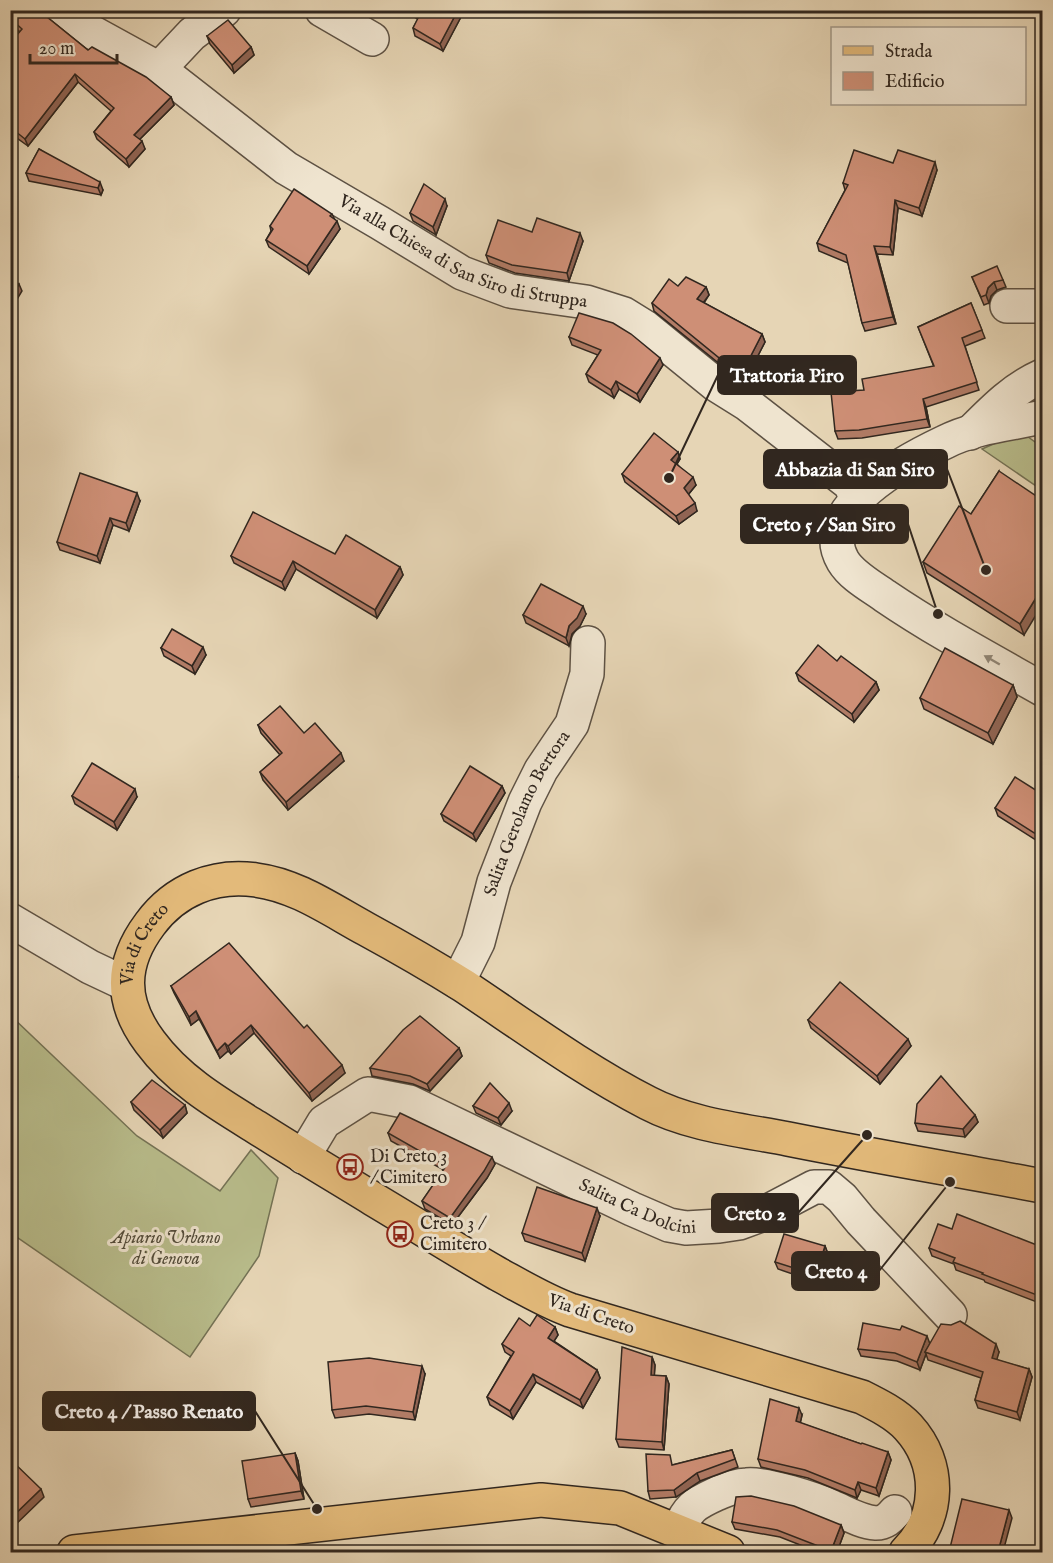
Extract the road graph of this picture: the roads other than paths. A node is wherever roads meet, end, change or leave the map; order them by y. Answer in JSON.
{"nodes":[{"id":1,"x":61,"y":10,"type":"edge"},
{"id":2,"x":224,"y":10,"type":"edge"},
{"id":3,"x":322,"y":10,"type":"edge"},
{"id":4,"x":372,"y":39,"type":"dead end"},
{"id":5,"x":159,"y":69,"type":"junction"},
{"id":6,"x":1007,"y":306,"type":"dead end"},
{"id":7,"x":1042,"y":306,"type":"edge"},
{"id":8,"x":1042,"y":376,"type":"edge"},
{"id":9,"x":1042,"y":417,"type":"edge"},
{"id":10,"x":970,"y":433,"type":"junction"},
{"id":11,"x":857,"y":499,"type":"junction"},
{"id":12,"x":588,"y":644,"type":"dead end"},
{"id":13,"x":1042,"y":689,"type":"edge"},
{"id":14,"x":10,"y":920,"type":"edge"},
{"id":15,"x":458,"y":982,"type":"junction"},
{"id":16,"x":126,"y":984,"type":"junction"},
{"id":17,"x":303,"y":1157,"type":"junction"},
{"id":18,"x":1042,"y":1186,"type":"edge"},
{"id":19,"x":950,"y":1316,"type":"dead end"},
{"id":20,"x":895,"y":1512,"type":"dead end"},
{"id":21,"x":678,"y":1531,"type":"junction"},
{"id":22,"x":74,"y":1552,"type":"edge"},
{"id":23,"x":728,"y":1552,"type":"edge"},
{"id":24,"x":906,"y":1552,"type":"edge"}],
"edges":[{"from":1,"to":5,"type":"street","name":"Via alla Chiesa di San Siro di Struppa"},
{"from":2,"to":5,"type":"street"},
{"from":3,"to":4,"type":"street"},
{"from":5,"to":11,"type":"street","name":"Via alla Chiesa di San Siro di Struppa"},
{"from":6,"to":7,"type":"street"},
{"from":8,"to":10,"type":"street"},
{"from":9,"to":10,"type":"street"},
{"from":10,"to":11,"type":"street"},
{"from":13,"to":11,"type":"street","one_way":true},
{"from":12,"to":15,"type":"street","name":"Salita Gerolamo Bertora"},
{"from":14,"to":16,"type":"street"},
{"from":15,"to":16,"type":"main road","name":"Via di Creto"},
{"from":15,"to":18,"type":"main road","name":"Via di Creto"},
{"from":16,"to":17,"type":"main road","name":"Via di Creto"},
{"from":17,"to":19,"type":"street","name":"Salita Ca Dolcini"},
{"from":17,"to":24,"type":"main road","name":"Via di Creto"},
{"from":20,"to":21,"type":"street"},
{"from":21,"to":22,"type":"main road"},
{"from":21,"to":23,"type":"main road"}]}
